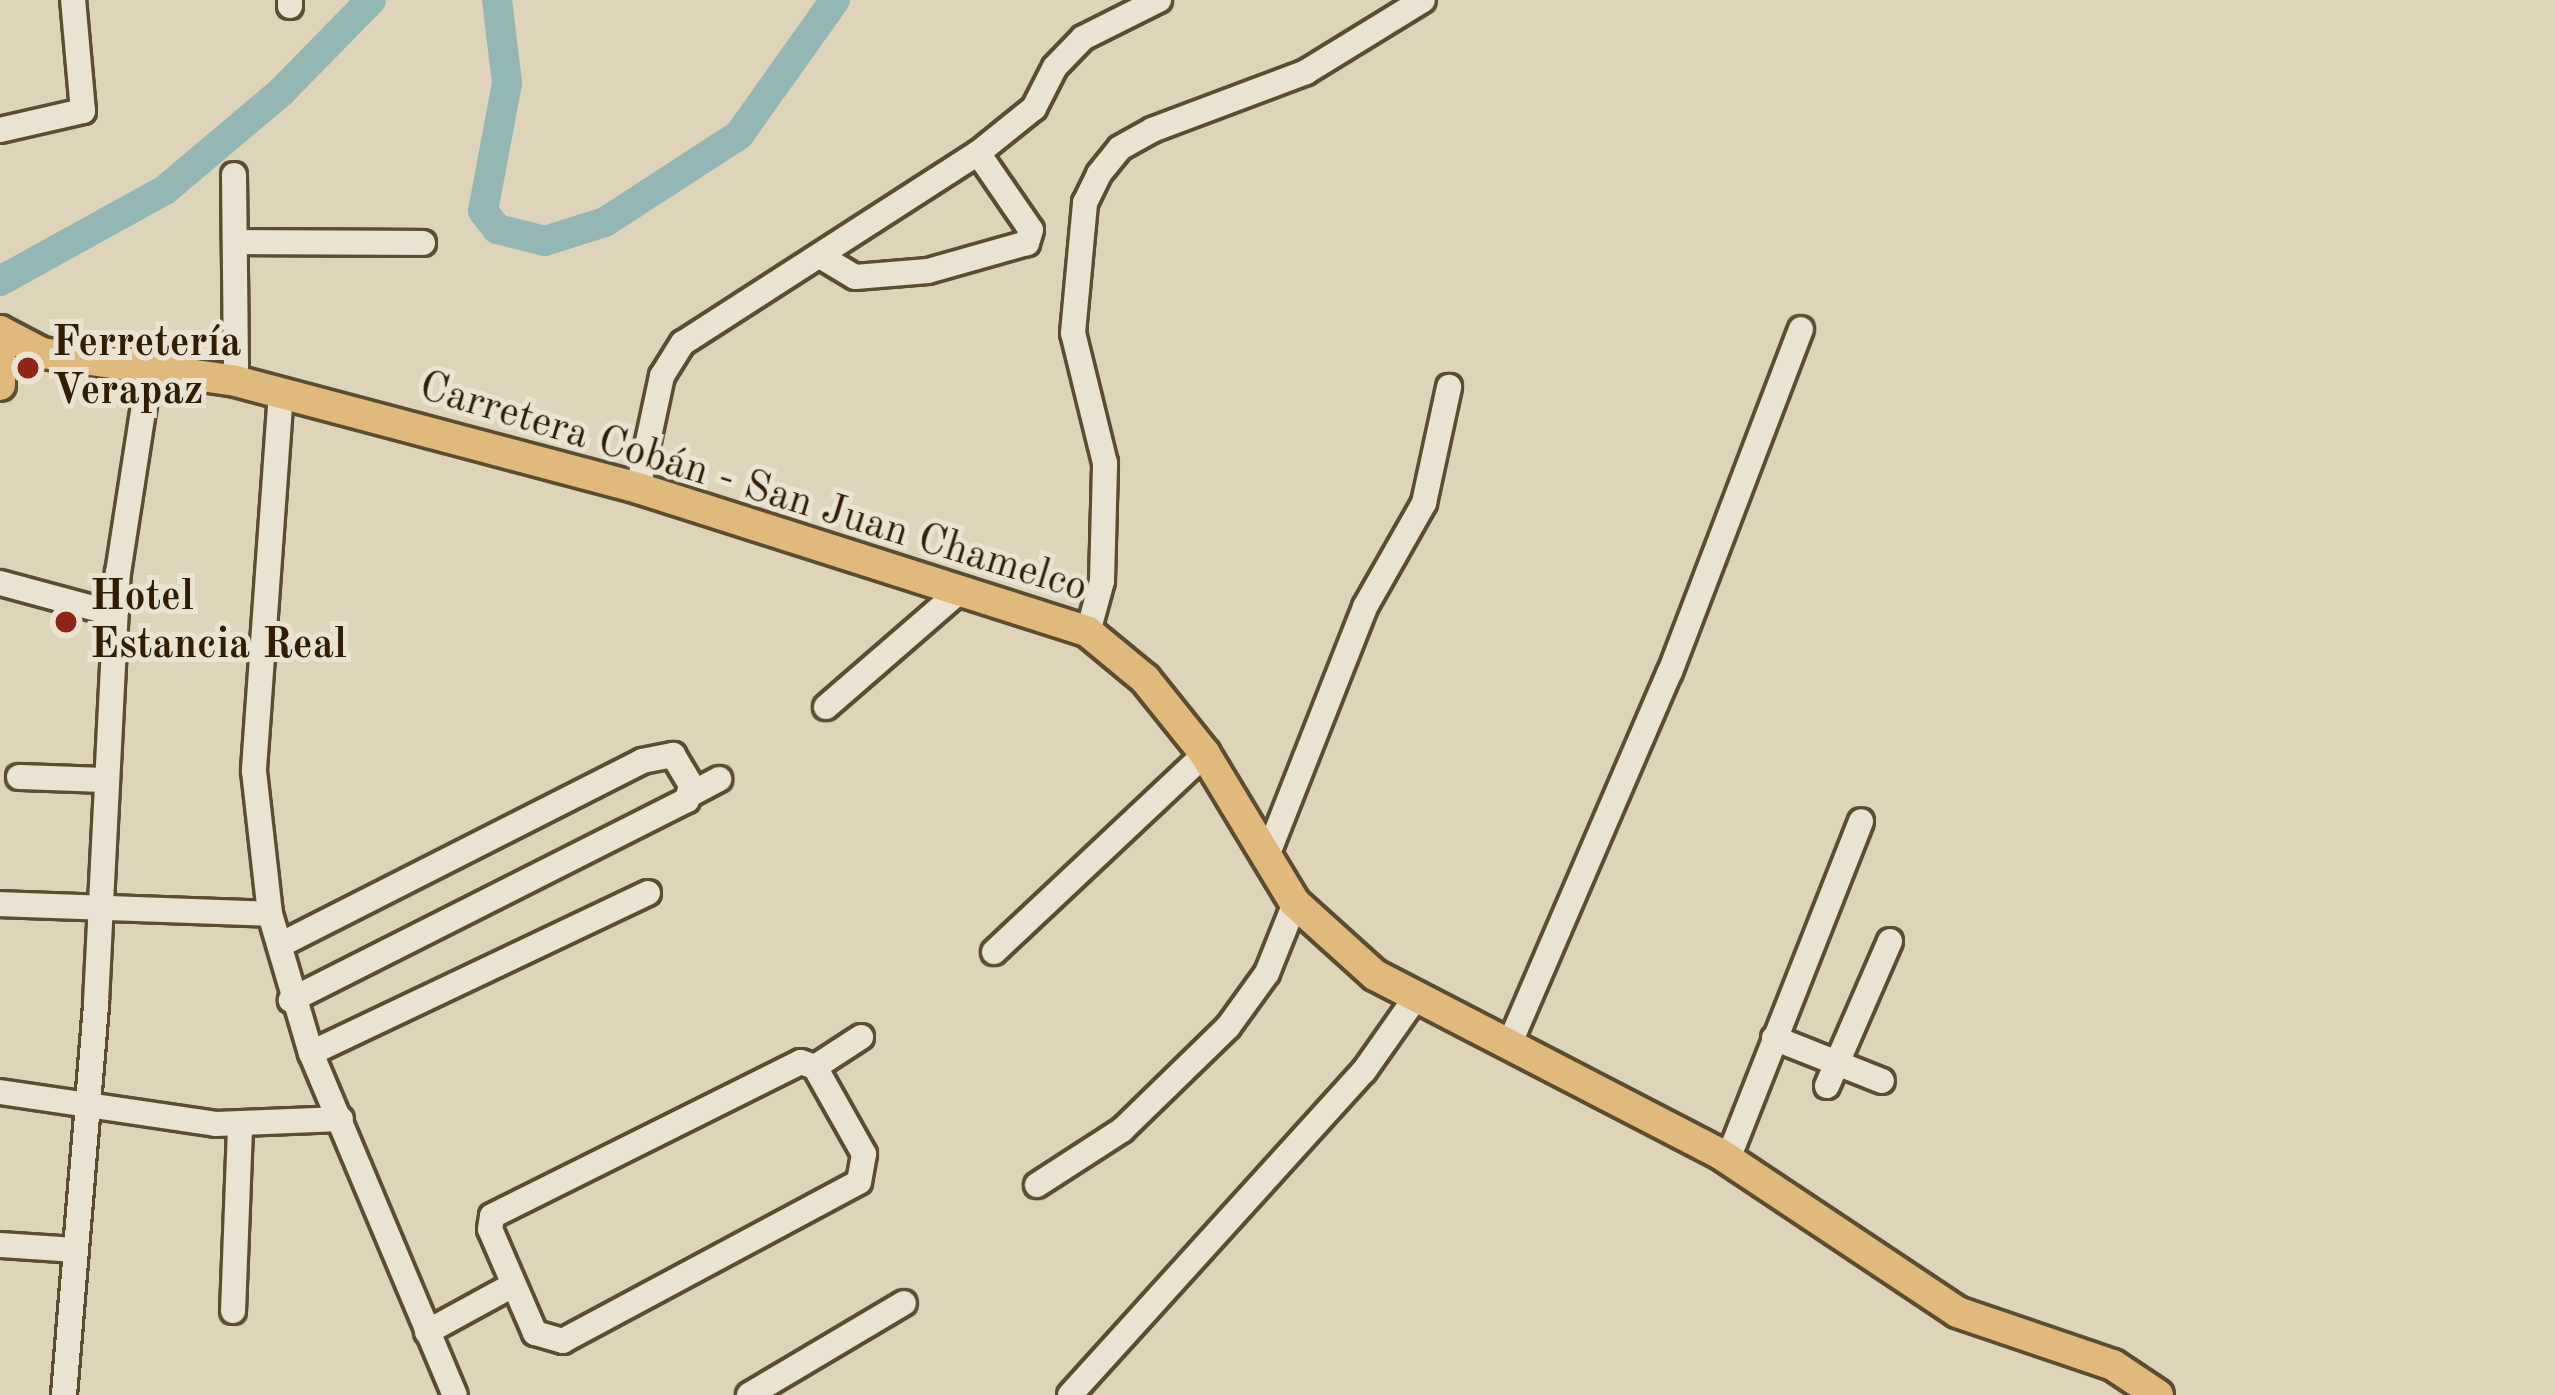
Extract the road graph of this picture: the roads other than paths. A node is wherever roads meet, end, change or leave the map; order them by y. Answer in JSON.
{"nodes":[{"id":1,"x":73,"y":0,"type":"edge"},
{"id":2,"x":1159,"y":0,"type":"edge"},
{"id":3,"x":1423,"y":0,"type":"edge"},
{"id":4,"x":0,"y":130,"type":"edge"},
{"id":5,"x":978,"y":153,"type":"junction"},
{"id":6,"x":234,"y":175,"type":"dead end"},
{"id":7,"x":236,"y":242,"type":"junction"},
{"id":8,"x":423,"y":243,"type":"dead end"},
{"id":9,"x":824,"y":258,"type":"junction"},
{"id":10,"x":1801,"y":328,"type":"dead end"},
{"id":11,"x":0,"y":331,"type":"edge"},
{"id":12,"x":149,"y":372,"type":"junction"},
{"id":13,"x":236,"y":381,"type":"junction"},
{"id":14,"x":0,"y":385,"type":"edge"},
{"id":15,"x":1449,"y":387,"type":"dead end"},
{"id":16,"x":281,"y":392,"type":"junction"},
{"id":17,"x":638,"y":488,"type":"junction"},
{"id":18,"x":0,"y":583,"type":"edge"},
{"id":19,"x":962,"y":590,"type":"junction"},
{"id":20,"x":115,"y":614,"type":"junction"},
{"id":21,"x":1088,"y":632,"type":"junction"},
{"id":22,"x":826,"y":707,"type":"dead end"},
{"id":23,"x":1205,"y":754,"type":"junction"},
{"id":24,"x":20,"y":777,"type":"dead end"},
{"id":25,"x":719,"y":779,"type":"dead end"},
{"id":26,"x":106,"y":780,"type":"junction"},
{"id":27,"x":691,"y":794,"type":"junction"},
{"id":28,"x":1862,"y":821,"type":"dead end"},
{"id":29,"x":1267,"y":856,"type":"junction"},
{"id":30,"x":649,"y":893,"type":"dead end"},
{"id":31,"x":1295,"y":903,"type":"junction"},
{"id":32,"x":0,"y":904,"type":"edge"},
{"id":33,"x":99,"y":912,"type":"junction"},
{"id":34,"x":270,"y":914,"type":"junction"},
{"id":35,"x":1890,"y":941,"type":"dead end"},
{"id":36,"x":280,"y":945,"type":"junction"},
{"id":37,"x":994,"y":952,"type":"dead end"},
{"id":38,"x":1416,"y":997,"type":"junction"},
{"id":39,"x":291,"y":1000,"type":"junction"},
{"id":40,"x":861,"y":1037,"type":"dead end"},
{"id":41,"x":1774,"y":1038,"type":"junction"},
{"id":42,"x":1509,"y":1045,"type":"junction"},
{"id":43,"x":311,"y":1053,"type":"junction"},
{"id":44,"x":815,"y":1067,"type":"junction"},
{"id":45,"x":1833,"y":1075,"type":"junction"},
{"id":46,"x":1882,"y":1081,"type":"dead end"},
{"id":47,"x":0,"y":1092,"type":"edge"},
{"id":48,"x":82,"y":1104,"type":"junction"},
{"id":49,"x":341,"y":1119,"type":"junction"},
{"id":50,"x":240,"y":1125,"type":"junction"},
{"id":51,"x":1728,"y":1159,"type":"junction"},
{"id":52,"x":1037,"y":1185,"type":"dead end"},
{"id":53,"x":0,"y":1245,"type":"edge"},
{"id":54,"x":75,"y":1250,"type":"junction"},
{"id":55,"x":513,"y":1285,"type":"junction"},
{"id":56,"x":904,"y":1303,"type":"dead end"},
{"id":57,"x":233,"y":1311,"type":"dead end"},
{"id":58,"x":427,"y":1332,"type":"junction"},
{"id":59,"x":64,"y":1395,"type":"edge"},
{"id":60,"x":455,"y":1395,"type":"edge"},
{"id":61,"x":749,"y":1395,"type":"edge"},
{"id":62,"x":1070,"y":1395,"type":"edge"},
{"id":63,"x":2158,"y":1395,"type":"edge"}],
"edges":[{"from":1,"to":4,"type":"street"},
{"from":2,"to":5,"type":"street"},
{"from":3,"to":21,"type":"street"},
{"from":5,"to":9,"type":"street"},
{"from":5,"to":9,"type":"street"},
{"from":6,"to":7,"type":"street"},
{"from":7,"to":8,"type":"street"},
{"from":7,"to":13,"type":"street"},
{"from":9,"to":17,"type":"street"},
{"from":10,"to":42,"type":"street"},
{"from":11,"to":12,"type":"main road","name":"Carretera Cobán - San Juan Chamelco"},
{"from":11,"to":14,"type":"main road"},
{"from":12,"to":13,"type":"main road","name":"Carretera Cobán - San Juan Chamelco"},
{"from":12,"to":20,"type":"street"},
{"from":13,"to":16,"type":"main road","name":"Carretera Cobán - San Juan Chamelco"},
{"from":15,"to":29,"type":"street"},
{"from":16,"to":17,"type":"main road","name":"Carretera Cobán - San Juan Chamelco"},
{"from":16,"to":34,"type":"street"},
{"from":17,"to":19,"type":"main road","name":"Carretera Cobán - San Juan Chamelco"},
{"from":18,"to":20,"type":"street"},
{"from":19,"to":21,"type":"main road","name":"Carretera Cobán - San Juan Chamelco"},
{"from":19,"to":22,"type":"street"},
{"from":20,"to":26,"type":"street"},
{"from":21,"to":23,"type":"main road","name":"Carretera Cobán - San Juan Chamelco"},
{"from":23,"to":29,"type":"main road","name":"Carretera Cobán - San Juan Chamelco"},
{"from":23,"to":37,"type":"street"},
{"from":24,"to":26,"type":"street"},
{"from":25,"to":27,"type":"street"},
{"from":26,"to":33,"type":"street"},
{"from":27,"to":36,"type":"street"},
{"from":27,"to":39,"type":"street"},
{"from":28,"to":41,"type":"street"},
{"from":29,"to":31,"type":"main road","name":"Carretera Cobán - San Juan Chamelco"},
{"from":30,"to":43,"type":"street"},
{"from":31,"to":38,"type":"main road","name":"Carretera Cobán - San Juan Chamelco"},
{"from":31,"to":52,"type":"street"},
{"from":32,"to":33,"type":"street"},
{"from":33,"to":34,"type":"street"},
{"from":33,"to":48,"type":"street"},
{"from":34,"to":36,"type":"street"},
{"from":35,"to":45,"type":"street"},
{"from":36,"to":39,"type":"street"},
{"from":38,"to":42,"type":"main road","name":"Carretera Cobán - San Juan Chamelco"},
{"from":38,"to":62,"type":"street"},
{"from":39,"to":43,"type":"street"},
{"from":40,"to":44,"type":"street"},
{"from":41,"to":45,"type":"street"},
{"from":41,"to":51,"type":"street"},
{"from":42,"to":51,"type":"main road","name":"Carretera Cobán - San Juan Chamelco"},
{"from":43,"to":49,"type":"street"},
{"from":44,"to":55,"type":"street"},
{"from":44,"to":55,"type":"street"},
{"from":45,"to":46,"type":"street"},
{"from":47,"to":48,"type":"street"},
{"from":48,"to":50,"type":"street"},
{"from":48,"to":54,"type":"street"},
{"from":49,"to":50,"type":"street"},
{"from":49,"to":58,"type":"street"},
{"from":50,"to":57,"type":"street"},
{"from":51,"to":63,"type":"main road","name":"Carretera Cobán - San Juan Chamelco"},
{"from":53,"to":54,"type":"street"},
{"from":54,"to":59,"type":"street"},
{"from":55,"to":58,"type":"street"},
{"from":56,"to":61,"type":"street"},
{"from":58,"to":60,"type":"street"}]}
